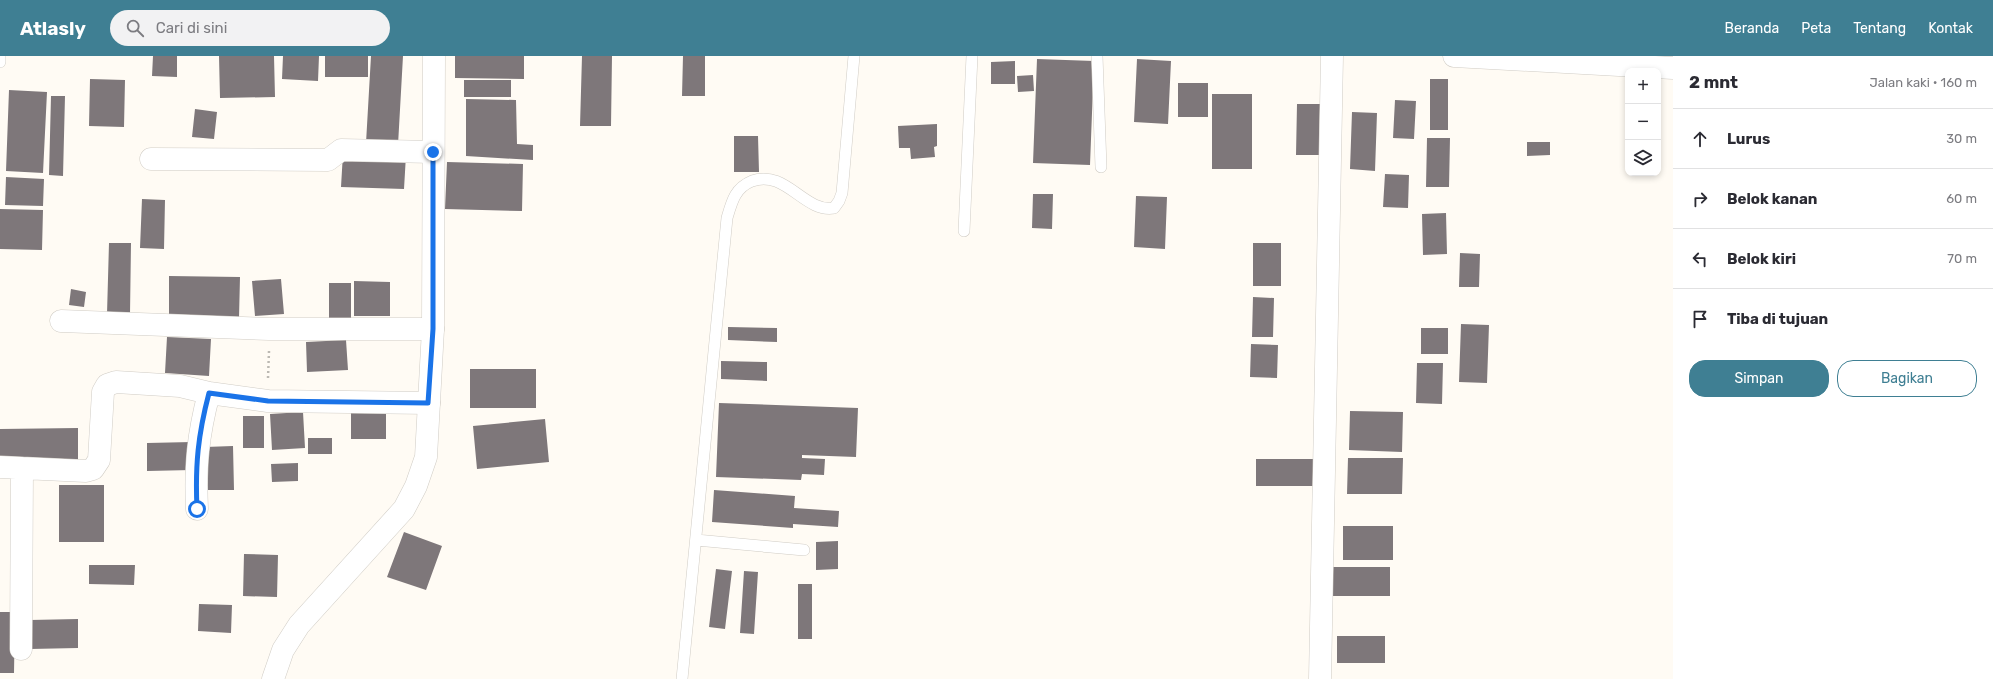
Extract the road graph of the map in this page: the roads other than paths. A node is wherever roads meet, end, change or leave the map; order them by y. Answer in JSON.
{"nodes":[{"id":1,"x":0,"y":56,"type":"edge"},
{"id":2,"x":434,"y":56,"type":"edge"},
{"id":3,"x":854,"y":56,"type":"edge"},
{"id":4,"x":972,"y":56,"type":"edge"},
{"id":5,"x":1097,"y":56,"type":"edge"},
{"id":6,"x":1332,"y":56,"type":"edge"},
{"id":7,"x":1454,"y":56,"type":"edge"},
{"id":8,"x":0,"y":62,"type":"edge"},
{"id":9,"x":1673,"y":68,"type":"edge"},
{"id":10,"x":433,"y":152,"type":"junction"},
{"id":11,"x":151,"y":159,"type":"dead end"},
{"id":12,"x":1100,"y":167,"type":"dead end"},
{"id":13,"x":964,"y":230,"type":"dead end"},
{"id":14,"x":61,"y":321,"type":"dead end"},
{"id":15,"x":433,"y":329,"type":"junction"},
{"id":16,"x":209,"y":393,"type":"junction"},
{"id":17,"x":428,"y":403,"type":"junction"},
{"id":18,"x":0,"y":467,"type":"edge"},
{"id":19,"x":22,"y":468,"type":"junction"},
{"id":20,"x":197,"y":509,"type":"dead end"},
{"id":21,"x":696,"y":540,"type":"junction"},
{"id":22,"x":804,"y":550,"type":"dead end"},
{"id":23,"x":21,"y":649,"type":"dead end"},
{"id":24,"x":273,"y":679,"type":"edge"},
{"id":25,"x":682,"y":679,"type":"edge"},
{"id":26,"x":1320,"y":679,"type":"edge"}],
"edges":[{"from":1,"to":8,"type":"lane"},
{"from":2,"to":10,"type":"street"},
{"from":3,"to":21,"type":"lane"},
{"from":4,"to":13,"type":"lane"},
{"from":5,"to":12,"type":"lane"},
{"from":6,"to":26,"type":"street"},
{"from":7,"to":9,"type":"street"},
{"from":10,"to":11,"type":"street"},
{"from":10,"to":15,"type":"street"},
{"from":14,"to":15,"type":"street"},
{"from":15,"to":17,"type":"street"},
{"from":16,"to":17,"type":"street"},
{"from":16,"to":19,"type":"street"},
{"from":16,"to":20,"type":"street"},
{"from":17,"to":24,"type":"street"},
{"from":18,"to":19,"type":"street"},
{"from":19,"to":23,"type":"street"},
{"from":21,"to":22,"type":"lane"},
{"from":21,"to":25,"type":"lane"}]}
